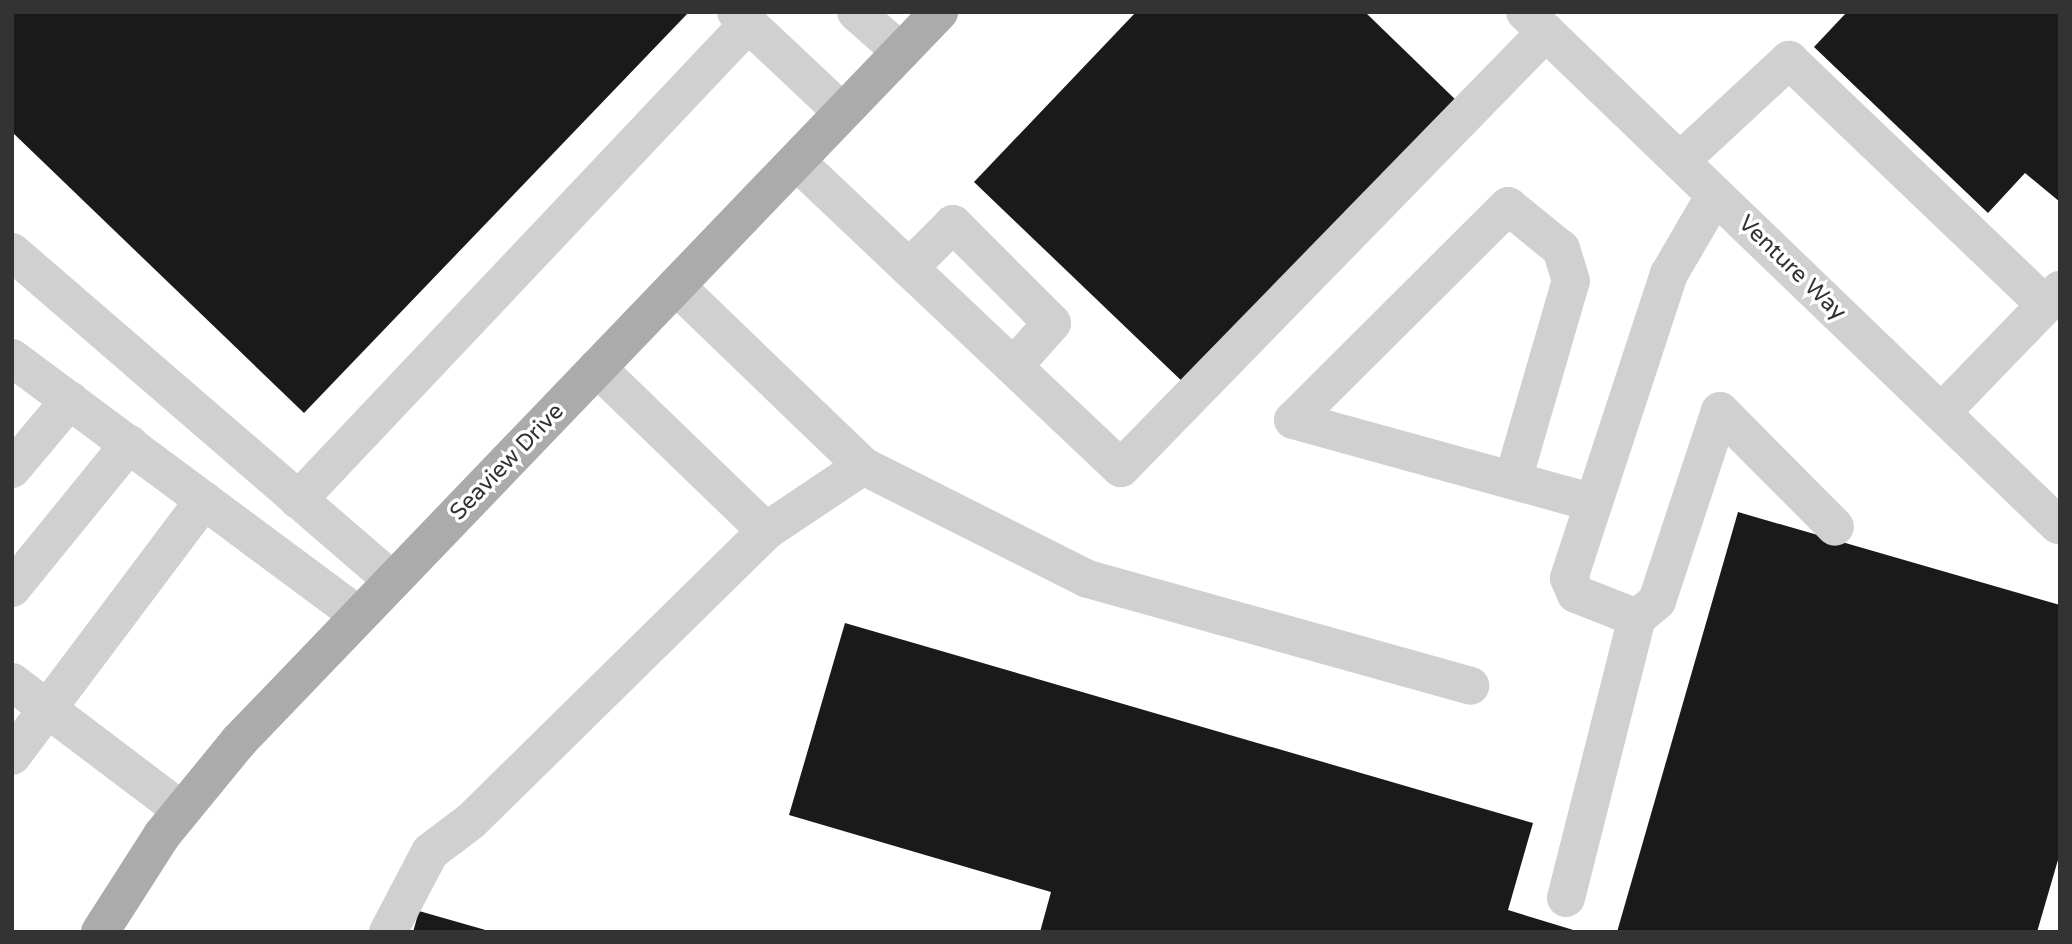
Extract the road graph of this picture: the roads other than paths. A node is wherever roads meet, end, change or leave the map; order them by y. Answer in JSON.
{"nodes":[{"id":1,"x":856,"y":12,"type":"edge"},
{"id":2,"x":939,"y":12,"type":"edge"},
{"id":3,"x":742,"y":18,"type":"edge"},
{"id":4,"x":1536,"y":22,"type":"edge"},
{"id":5,"x":901,"y":52,"type":"junction"},
{"id":6,"x":842,"y":112,"type":"junction"},
{"id":7,"x":796,"y":161,"type":"junction"},
{"id":8,"x":1680,"y":161,"type":"junction"},
{"id":9,"x":1715,"y":195,"type":"junction"},
{"id":10,"x":12,"y":252,"type":"edge"},
{"id":11,"x":909,"y":268,"type":"junction"},
{"id":12,"x":676,"y":286,"type":"junction"},
{"id":13,"x":2052,"y":298,"type":"edge"},
{"id":14,"x":12,"y":358,"type":"edge"},
{"id":15,"x":1014,"y":366,"type":"junction"},
{"id":16,"x":597,"y":368,"type":"junction"},
{"id":17,"x":70,"y":400,"type":"junction"},
{"id":18,"x":1942,"y":412,"type":"junction"},
{"id":19,"x":129,"y":444,"type":"junction"},
{"id":20,"x":863,"y":466,"type":"junction"},
{"id":21,"x":12,"y":469,"type":"edge"},
{"id":22,"x":1513,"y":481,"type":"junction"},
{"id":23,"x":204,"y":500,"type":"junction"},
{"id":24,"x":298,"y":500,"type":"junction"},
{"id":25,"x":1594,"y":503,"type":"junction"},
{"id":26,"x":2050,"y":504,"type":"edge"},
{"id":27,"x":1835,"y":527,"type":"dead end"},
{"id":28,"x":766,"y":531,"type":"junction"},
{"id":29,"x":393,"y":581,"type":"junction"},
{"id":30,"x":12,"y":588,"type":"edge"},
{"id":31,"x":359,"y":616,"type":"junction"},
{"id":32,"x":1637,"y":618,"type":"junction"},
{"id":33,"x":12,"y":682,"type":"edge"},
{"id":34,"x":1470,"y":686,"type":"dead end"},
{"id":35,"x":47,"y":709,"type":"junction"},
{"id":36,"x":12,"y":756,"type":"edge"},
{"id":37,"x":181,"y":810,"type":"junction"},
{"id":38,"x":1566,"y":898,"type":"dead end"},
{"id":39,"x":100,"y":932,"type":"edge"},
{"id":40,"x":388,"y":932,"type":"edge"}],
"edges":[{"from":1,"to":5,"type":"street"},
{"from":2,"to":5,"type":"main road","name":"Seaview Drive"},
{"from":3,"to":6,"type":"street"},
{"from":3,"to":24,"type":"street"},
{"from":4,"to":8,"type":"street","name":"Venture Way"},
{"from":4,"to":15,"type":"street"},
{"from":5,"to":6,"type":"main road","name":"Seaview Drive"},
{"from":6,"to":7,"type":"main road","name":"Seaview Drive"},
{"from":7,"to":11,"type":"street"},
{"from":7,"to":12,"type":"main road","name":"Seaview Drive"},
{"from":8,"to":9,"type":"street","name":"Venture Way"},
{"from":8,"to":13,"type":"street"},
{"from":9,"to":18,"type":"street","name":"Venture Way"},
{"from":9,"to":25,"type":"street"},
{"from":10,"to":24,"type":"street"},
{"from":11,"to":15,"type":"street"},
{"from":11,"to":15,"type":"street"},
{"from":12,"to":16,"type":"main road","name":"Seaview Drive"},
{"from":12,"to":20,"type":"street"},
{"from":13,"to":18,"type":"street"},
{"from":14,"to":17,"type":"street"},
{"from":16,"to":28,"type":"street"},
{"from":16,"to":29,"type":"main road","name":"Seaview Drive"},
{"from":17,"to":19,"type":"street"},
{"from":17,"to":21,"type":"street"},
{"from":18,"to":26,"type":"street","name":"Venture Way"},
{"from":19,"to":23,"type":"street"},
{"from":19,"to":30,"type":"street"},
{"from":20,"to":28,"type":"street"},
{"from":20,"to":34,"type":"street"},
{"from":22,"to":22,"type":"street"},
{"from":22,"to":25,"type":"street"},
{"from":23,"to":31,"type":"street"},
{"from":23,"to":35,"type":"street"},
{"from":24,"to":29,"type":"street"},
{"from":25,"to":32,"type":"street"},
{"from":27,"to":32,"type":"street"},
{"from":28,"to":40,"type":"street"},
{"from":29,"to":31,"type":"main road","name":"Seaview Drive"},
{"from":31,"to":37,"type":"main road","name":"Seaview Drive"},
{"from":32,"to":38,"type":"street"},
{"from":33,"to":35,"type":"street"},
{"from":35,"to":36,"type":"street"},
{"from":35,"to":37,"type":"street"},
{"from":37,"to":39,"type":"main road","name":"Seaview Drive"}]}
